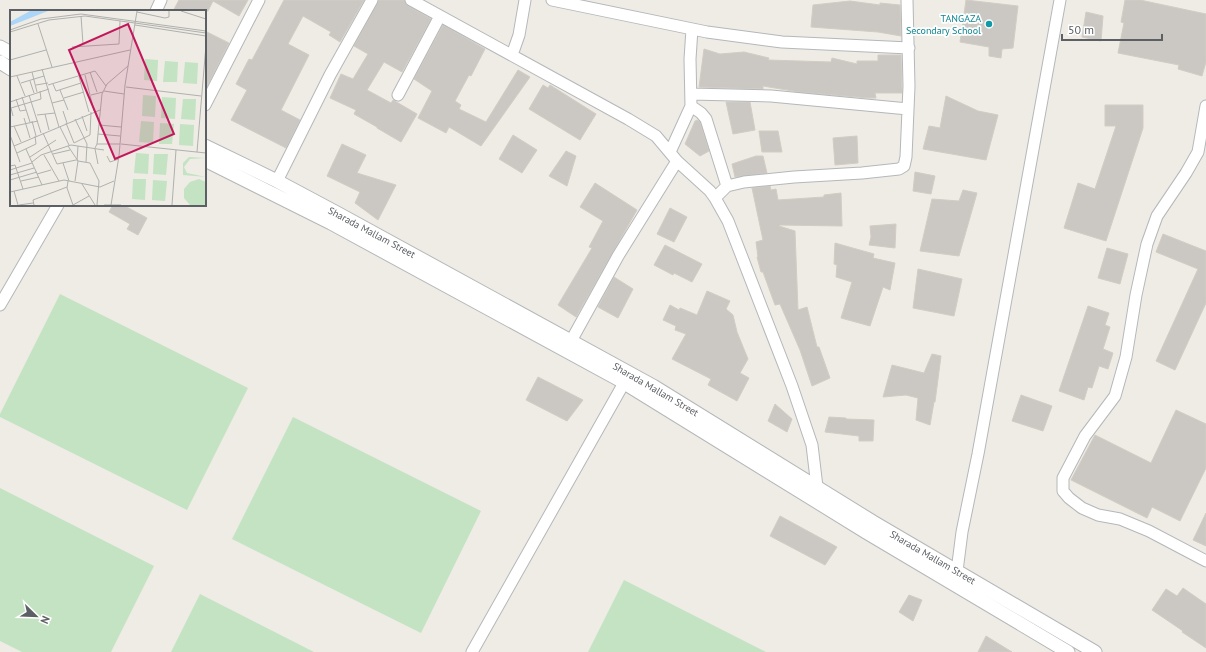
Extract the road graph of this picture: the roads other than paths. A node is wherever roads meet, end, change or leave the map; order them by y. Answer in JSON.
{"nodes":[{"id":1,"x":161,"y":0,"type":"edge"},
{"id":2,"x":259,"y":0,"type":"edge"},
{"id":3,"x":372,"y":0,"type":"edge"},
{"id":4,"x":411,"y":0,"type":"edge"},
{"id":5,"x":525,"y":0,"type":"edge"},
{"id":6,"x":552,"y":0,"type":"edge"},
{"id":7,"x":907,"y":0,"type":"edge"},
{"id":8,"x":1060,"y":0,"type":"edge"},
{"id":9,"x":156,"y":10,"type":"edge"},
{"id":10,"x":440,"y":16,"type":"junction"},
{"id":11,"x":692,"y":29,"type":"junction"},
{"id":12,"x":0,"y":47,"type":"edge"},
{"id":13,"x":909,"y":48,"type":"junction"},
{"id":14,"x":10,"y":53,"type":"edge"},
{"id":15,"x":512,"y":55,"type":"junction"},
{"id":16,"x":0,"y":62,"type":"edge"},
{"id":17,"x":10,"y":68,"type":"edge"},
{"id":18,"x":691,"y":94,"type":"junction"},
{"id":19,"x":398,"y":96,"type":"dead end"},
{"id":20,"x":206,"y":103,"type":"edge"},
{"id":21,"x":691,"y":106,"type":"junction"},
{"id":22,"x":1206,"y":106,"type":"edge"},
{"id":23,"x":908,"y":109,"type":"junction"},
{"id":24,"x":206,"y":146,"type":"edge"},
{"id":25,"x":1202,"y":154,"type":"edge"},
{"id":26,"x":674,"y":156,"type":"junction"},
{"id":27,"x":206,"y":160,"type":"edge"},
{"id":28,"x":277,"y":181,"type":"junction"},
{"id":29,"x":727,"y":186,"type":"junction"},
{"id":30,"x":715,"y":198,"type":"junction"},
{"id":31,"x":57,"y":206,"type":"edge"},
{"id":32,"x":0,"y":305,"type":"edge"},
{"id":33,"x":571,"y":341,"type":"junction"},
{"id":34,"x":624,"y":383,"type":"junction"},
{"id":35,"x":814,"y":492,"type":"junction"},
{"id":36,"x":1206,"y":561,"type":"edge"},
{"id":37,"x":954,"y":577,"type":"junction"},
{"id":38,"x":472,"y":652,"type":"edge"},
{"id":39,"x":1068,"y":652,"type":"edge"},
{"id":40,"x":1095,"y":652,"type":"edge"}],
"edges":[{"from":1,"to":9,"type":"street"},
{"from":2,"to":20,"type":"street"},
{"from":3,"to":28,"type":"street"},
{"from":4,"to":10,"type":"street"},
{"from":5,"to":15,"type":"street"},
{"from":6,"to":11,"type":"street"},
{"from":7,"to":13,"type":"street"},
{"from":8,"to":37,"type":"street"},
{"from":10,"to":15,"type":"street"},
{"from":10,"to":19,"type":"street"},
{"from":11,"to":13,"type":"street"},
{"from":11,"to":18,"type":"street"},
{"from":12,"to":14,"type":"street"},
{"from":13,"to":23,"type":"street"},
{"from":15,"to":26,"type":"street"},
{"from":16,"to":17,"type":"street"},
{"from":18,"to":21,"type":"street"},
{"from":18,"to":23,"type":"street"},
{"from":21,"to":26,"type":"street"},
{"from":21,"to":29,"type":"street"},
{"from":22,"to":25,"type":"street"},
{"from":23,"to":29,"type":"street"},
{"from":24,"to":28,"type":"street","name":"Sharada Mallam Street"},
{"from":25,"to":36,"type":"street"},
{"from":26,"to":30,"type":"street"},
{"from":26,"to":33,"type":"street"},
{"from":27,"to":34,"type":"street","name":"Sharada Mallam Street"},
{"from":28,"to":33,"type":"street","name":"Sharada Mallam Street"},
{"from":29,"to":30,"type":"street"},
{"from":30,"to":35,"type":"street"},
{"from":31,"to":32,"type":"street"},
{"from":33,"to":35,"type":"street","name":"Sharada Mallam Street"},
{"from":34,"to":35,"type":"street","name":"Sharada Mallam Street"},
{"from":34,"to":38,"type":"street"},
{"from":35,"to":37,"type":"street","name":"Sharada Mallam Street"},
{"from":37,"to":39,"type":"street","name":"Sharada Mallam Street"},
{"from":37,"to":40,"type":"street","name":"Sharada Mallam Street"}]}
